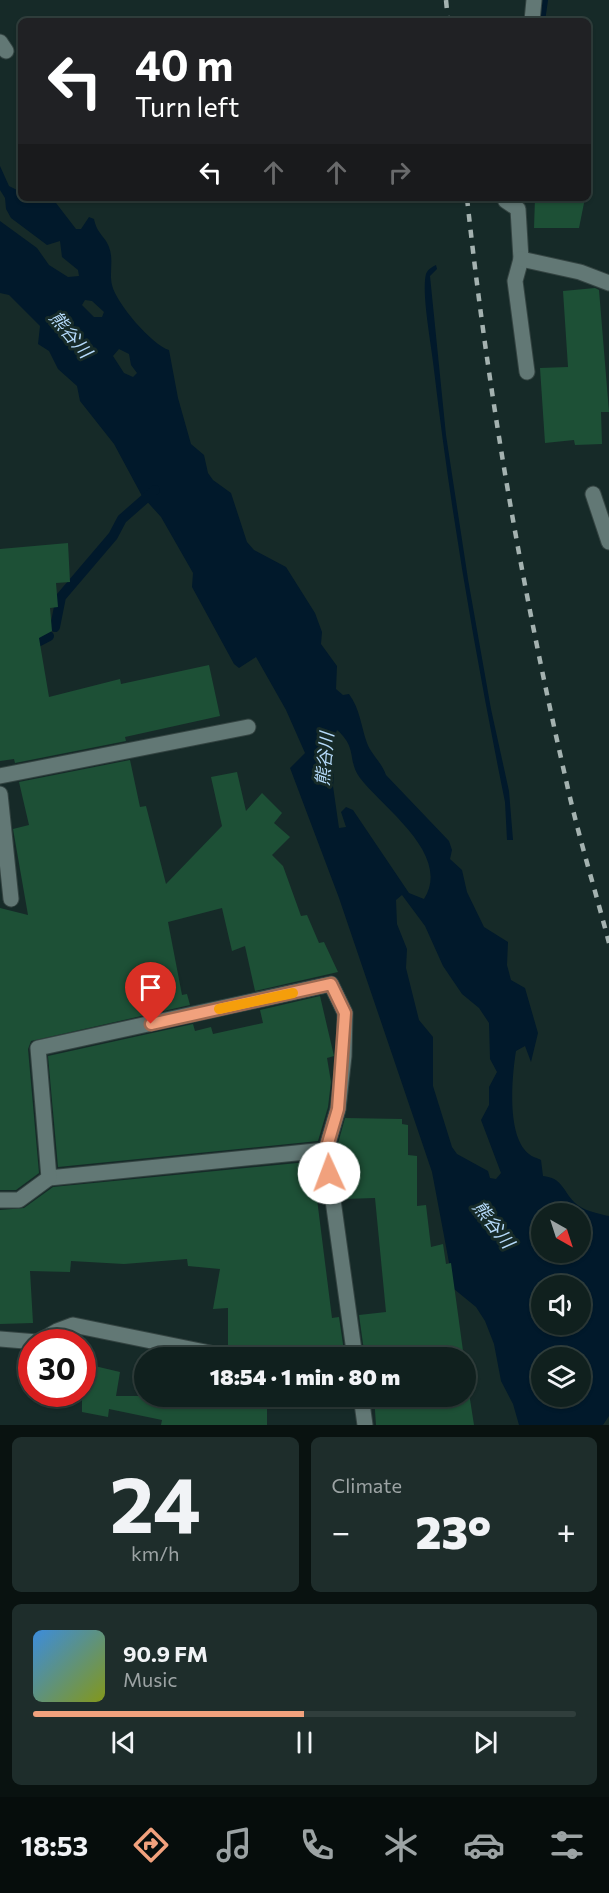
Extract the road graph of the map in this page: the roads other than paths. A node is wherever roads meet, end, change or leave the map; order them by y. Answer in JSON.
{"nodes":[{"id":1,"x":534,"y":0,"type":"edge"},
{"id":2,"x":532,"y":18,"type":"edge"},
{"id":3,"x":506,"y":201,"type":"edge"},
{"id":4,"x":521,"y":259,"type":"junction"},
{"id":5,"x":609,"y":283,"type":"edge"},
{"id":6,"x":527,"y":372,"type":"dead end"},
{"id":7,"x":593,"y":494,"type":"dead end"},
{"id":8,"x":609,"y":542,"type":"edge"},
{"id":9,"x":248,"y":726,"type":"dead end"},
{"id":10,"x":0,"y":776,"type":"edge"},
{"id":11,"x":0,"y":794,"type":"edge"},
{"id":12,"x":11,"y":899,"type":"dead end"},
{"id":13,"x":326,"y":1150,"type":"junction"},
{"id":14,"x":49,"y":1178,"type":"junction"},
{"id":15,"x":0,"y":1200,"type":"edge"},
{"id":16,"x":62,"y":1329,"type":"edge"},
{"id":17,"x":93,"y":1329,"type":"edge"},
{"id":18,"x":96,"y":1330,"type":"edge"},
{"id":19,"x":0,"y":1339,"type":"edge"},
{"id":20,"x":18,"y":1340,"type":"edge"},
{"id":21,"x":181,"y":1347,"type":"edge"},
{"id":22,"x":354,"y":1347,"type":"edge"},
{"id":23,"x":362,"y":1407,"type":"edge"},
{"id":24,"x":364,"y":1425,"type":"edge"}],
"edges":[{"from":1,"to":2,"type":"street"},
{"from":3,"to":4,"type":"street"},
{"from":4,"to":5,"type":"street"},
{"from":4,"to":6,"type":"street"},
{"from":7,"to":8,"type":"street"},
{"from":9,"to":10,"type":"street"},
{"from":11,"to":12,"type":"street"},
{"from":13,"to":14,"type":"street"},
{"from":13,"to":14,"type":"street"},
{"from":13,"to":22,"type":"street"},
{"from":14,"to":15,"type":"street"},
{"from":16,"to":17,"type":"street"},
{"from":18,"to":21,"type":"street"},
{"from":19,"to":20,"type":"street"},
{"from":23,"to":24,"type":"street"}]}
